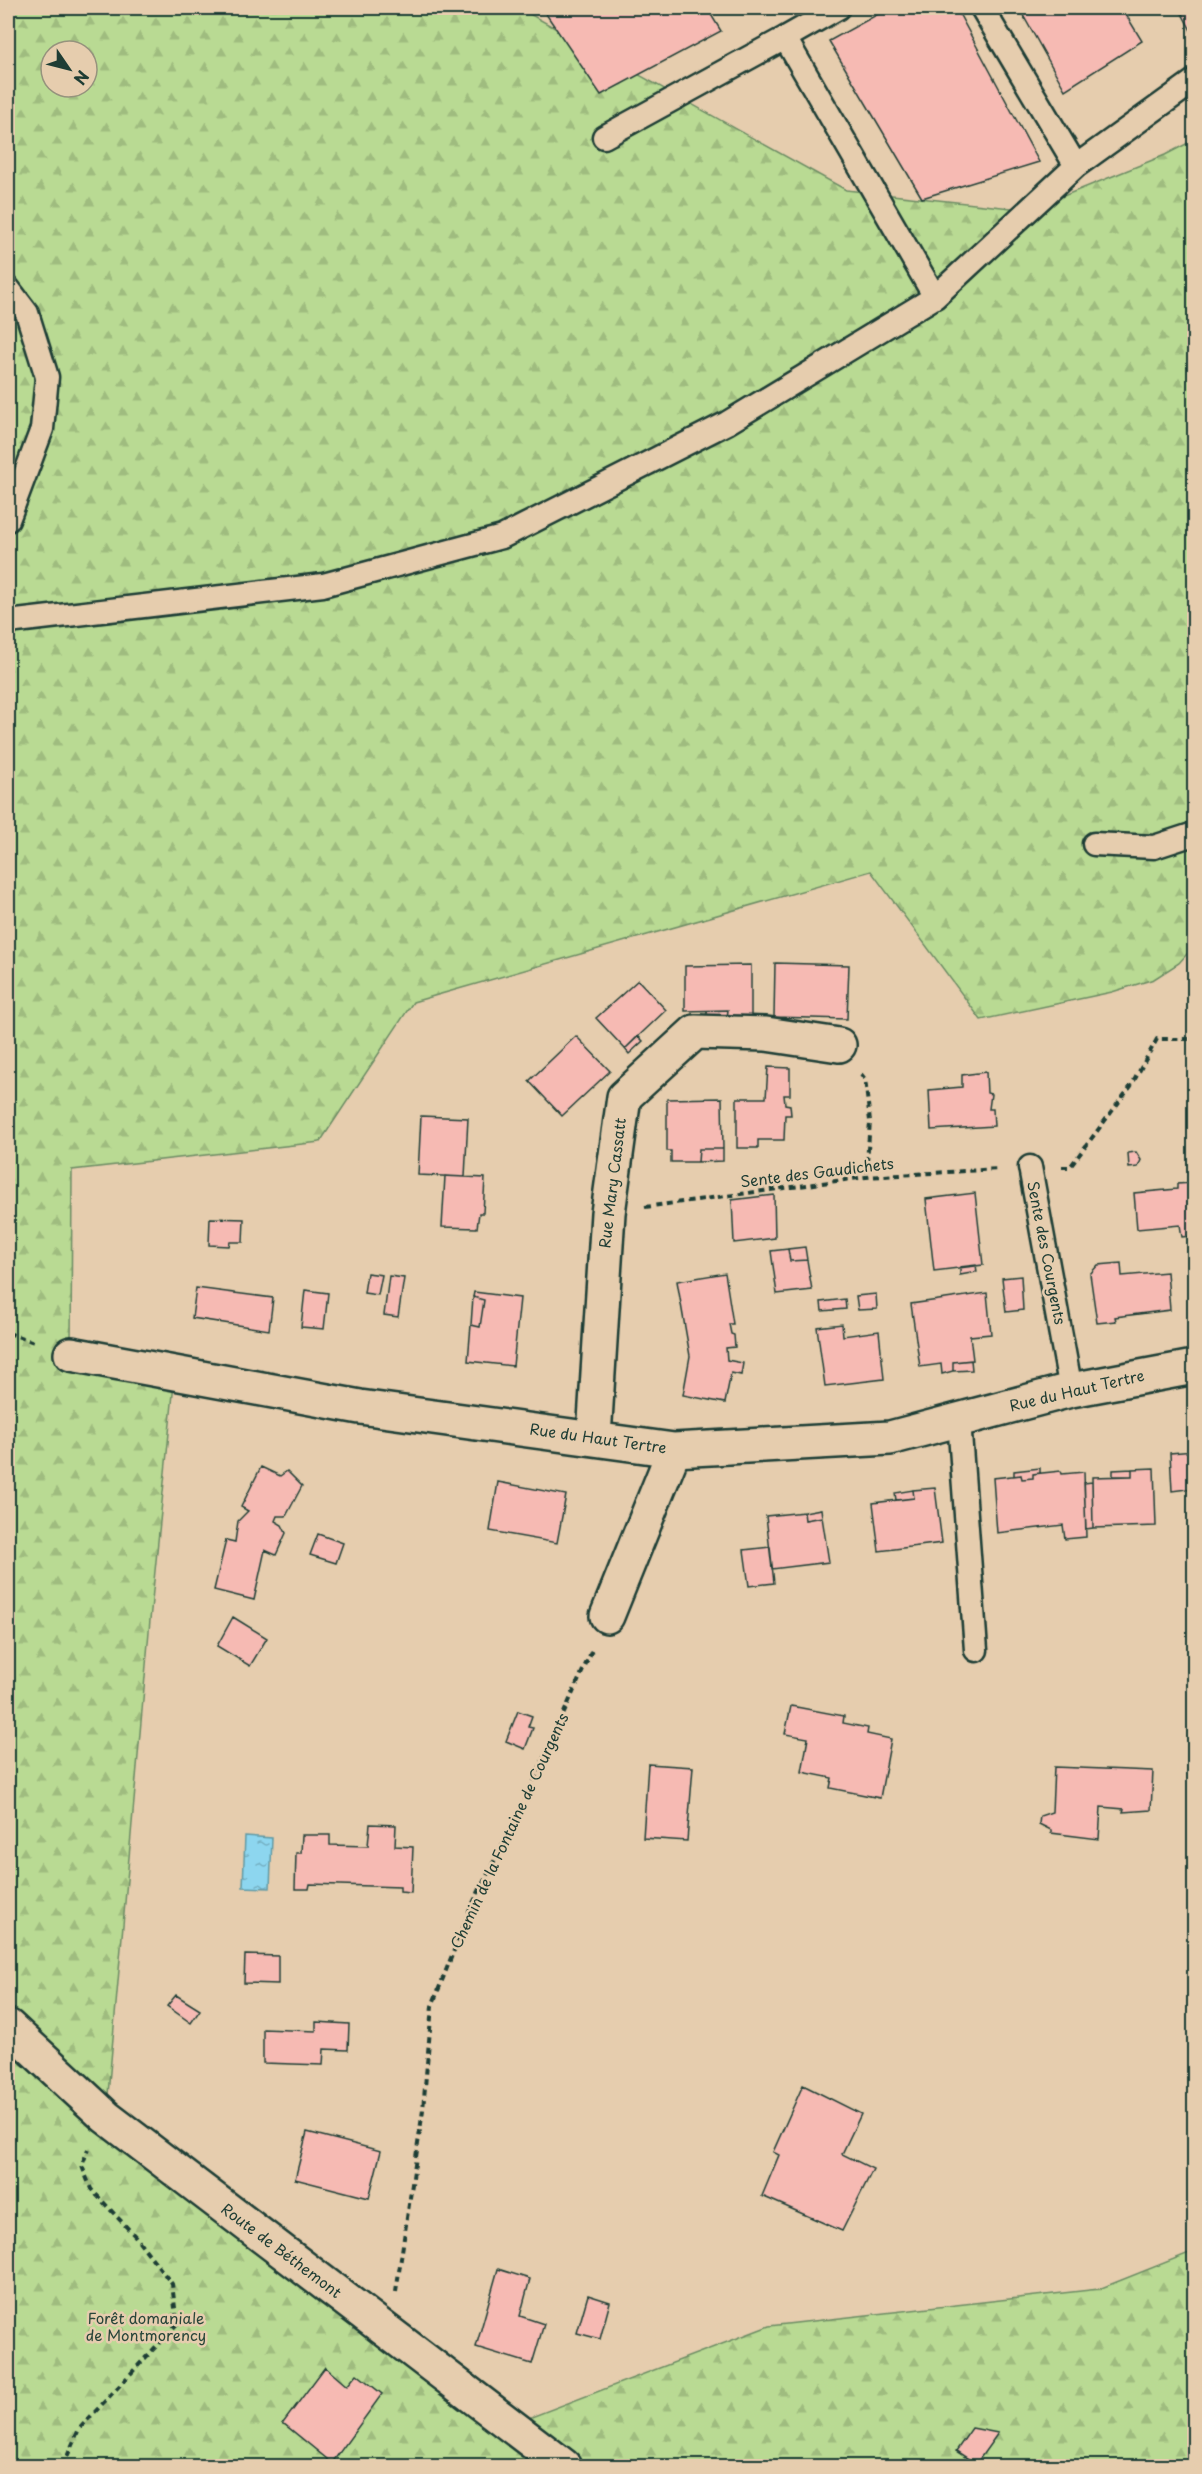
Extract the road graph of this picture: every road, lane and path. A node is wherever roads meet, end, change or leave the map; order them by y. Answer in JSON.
{"nodes":[{"id":1,"x":838,"y":8,"type":"edge"},
{"id":2,"x":982,"y":8,"type":"edge"},
{"id":3,"x":785,"y":38,"type":"junction"},
{"id":4,"x":1194,"y":81,"type":"edge"},
{"id":5,"x":604,"y":137,"type":"dead end"},
{"id":6,"x":1076,"y":166,"type":"junction"},
{"id":7,"x":8,"y":288,"type":"edge"},
{"id":8,"x":935,"y":297,"type":"junction"},
{"id":9,"x":8,"y":520,"type":"edge"},
{"id":10,"x":8,"y":622,"type":"edge"},
{"id":11,"x":1194,"y":834,"type":"edge"},
{"id":12,"x":1094,"y":844,"type":"dead end"},
{"id":13,"x":1194,"y":1039,"type":"edge"},
{"id":14,"x":839,"y":1045,"type":"joint"},
{"id":15,"x":1030,"y":1167,"type":"junction"},
{"id":16,"x":866,"y":1177,"type":"junction"},
{"id":17,"x":608,"y":1213,"type":"junction"},
{"id":18,"x":71,"y":1354,"type":"dead end"},
{"id":19,"x":1194,"y":1367,"type":"edge"},
{"id":20,"x":1071,"y":1390,"type":"junction"},
{"id":21,"x":960,"y":1420,"type":"junction"},
{"id":22,"x":594,"y":1437,"type":"junction"},
{"id":23,"x":674,"y":1450,"type":"junction"},
{"id":24,"x":607,"y":1616,"type":"joint"},
{"id":25,"x":976,"y":1650,"type":"dead end"},
{"id":26,"x":8,"y":2026,"type":"edge"},
{"id":27,"x":106,"y":2117,"type":"junction"},
{"id":28,"x":395,"y":2299,"type":"dead end"},
{"id":29,"x":63,"y":2466,"type":"edge"},
{"id":30,"x":564,"y":2466,"type":"edge"}],
"edges":[{"from":1,"to":3,"type":"lane"},
{"from":2,"to":6,"type":"lane"},
{"from":3,"to":5,"type":"lane"},
{"from":3,"to":8,"type":"lane"},
{"from":4,"to":6,"type":"lane"},
{"from":6,"to":8,"type":"lane"},
{"from":7,"to":9,"type":"lane"},
{"from":8,"to":10,"type":"lane"},
{"from":11,"to":12,"type":"lane"},
{"from":13,"to":15,"type":"path","name":"Sente des Courgents"},
{"from":14,"to":16,"type":"path"},
{"from":14,"to":17,"type":"street","name":"Rue Mary Cassatt"},
{"from":15,"to":16,"type":"path","name":"Sente des Gaudichets"},
{"from":15,"to":20,"type":"lane","name":"Sente des Courgents"},
{"from":16,"to":17,"type":"path","name":"Sente des Gaudichets"},
{"from":17,"to":22,"type":"street","name":"Rue Mary Cassatt"},
{"from":18,"to":22,"type":"street","name":"Rue du Haut Tertre"},
{"from":19,"to":20,"type":"street","name":"Rue du Haut Tertre"},
{"from":20,"to":21,"type":"street","name":"Rue du Haut Tertre"},
{"from":21,"to":23,"type":"street","name":"Rue du Haut Tertre"},
{"from":21,"to":25,"type":"lane"},
{"from":22,"to":23,"type":"street","name":"Rue du Haut Tertre"},
{"from":23,"to":24,"type":"street"},
{"from":24,"to":28,"type":"path","name":"Chemin de la Fontaine de Courgents"},
{"from":26,"to":27,"type":"street","name":"Route de Béthemont"},
{"from":27,"to":29,"type":"path"},
{"from":27,"to":30,"type":"street","name":"Route de Béthemont"}]}
